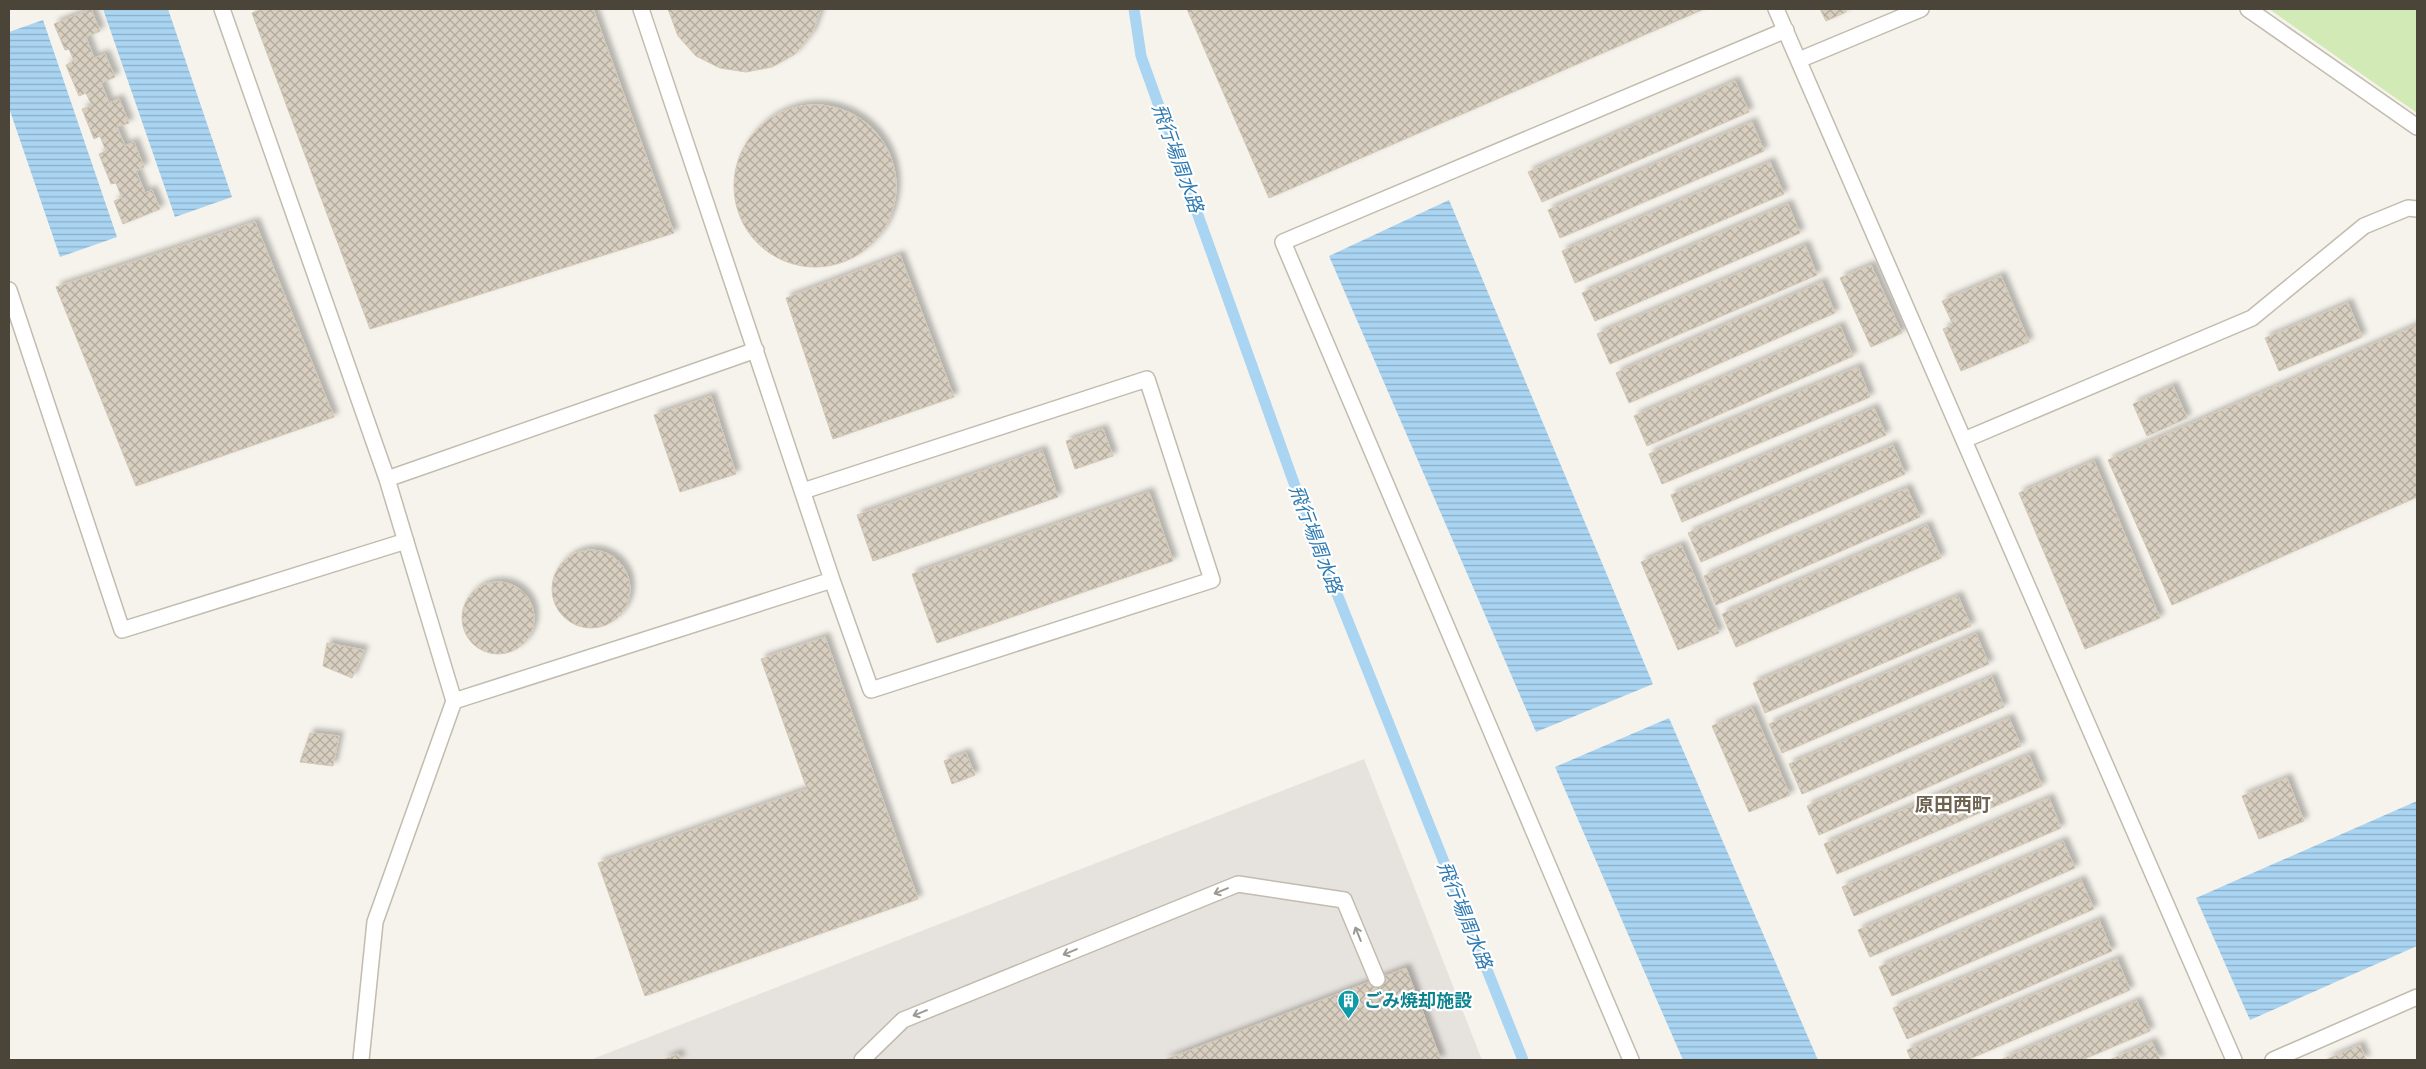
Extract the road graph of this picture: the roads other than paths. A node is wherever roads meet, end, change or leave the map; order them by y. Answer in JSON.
{"nodes":[{"id":1,"x":222,"y":9,"type":"edge"},
{"id":2,"x":641,"y":9,"type":"edge"},
{"id":3,"x":1776,"y":9,"type":"edge"},
{"id":4,"x":1921,"y":9,"type":"edge"},
{"id":5,"x":2248,"y":9,"type":"edge"},
{"id":6,"x":1786,"y":30,"type":"junction"},
{"id":7,"x":1799,"y":60,"type":"junction"},
{"id":8,"x":2417,"y":127,"type":"edge"},
{"id":9,"x":2417,"y":209,"type":"edge"},
{"id":10,"x":9,"y":290,"type":"edge"},
{"id":11,"x":756,"y":350,"type":"junction"},
{"id":12,"x":1964,"y":440,"type":"junction"},
{"id":13,"x":387,"y":479,"type":"junction"},
{"id":14,"x":803,"y":492,"type":"junction"},
{"id":15,"x":406,"y":541,"type":"junction"},
{"id":16,"x":832,"y":580,"type":"junction"},
{"id":17,"x":454,"y":701,"type":"junction"},
{"id":18,"x":1377,"y":979,"type":"dead end"},
{"id":19,"x":2417,"y":997,"type":"edge"},
{"id":20,"x":361,"y":1060,"type":"edge"},
{"id":21,"x":862,"y":1060,"type":"edge"},
{"id":22,"x":1632,"y":1060,"type":"edge"},
{"id":23,"x":2234,"y":1060,"type":"edge"},
{"id":24,"x":2273,"y":1060,"type":"edge"}],
"edges":[{"from":1,"to":13,"type":"lane"},
{"from":2,"to":11,"type":"lane"},
{"from":3,"to":6,"type":"lane"},
{"from":4,"to":7,"type":"lane"},
{"from":5,"to":8,"type":"lane"},
{"from":6,"to":7,"type":"lane"},
{"from":6,"to":22,"type":"lane"},
{"from":7,"to":12,"type":"lane"},
{"from":9,"to":12,"type":"lane"},
{"from":10,"to":15,"type":"lane"},
{"from":11,"to":13,"type":"lane"},
{"from":11,"to":14,"type":"lane"},
{"from":12,"to":23,"type":"lane"},
{"from":13,"to":15,"type":"lane"},
{"from":14,"to":16,"type":"lane"},
{"from":14,"to":16,"type":"lane"},
{"from":15,"to":17,"type":"lane"},
{"from":16,"to":17,"type":"lane"},
{"from":17,"to":20,"type":"lane"},
{"from":18,"to":21,"type":"lane","one_way":true},
{"from":19,"to":24,"type":"lane"}]}
